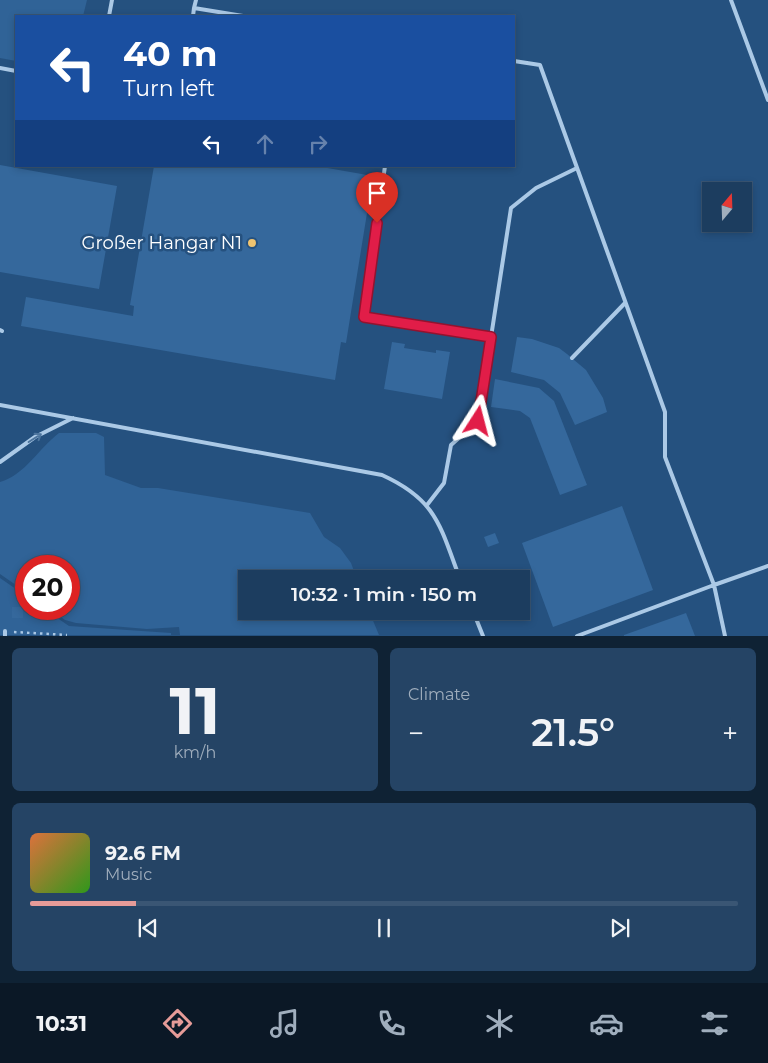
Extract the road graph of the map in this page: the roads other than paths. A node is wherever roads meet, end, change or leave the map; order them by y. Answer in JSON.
{"nodes":[{"id":1,"x":112,"y":0,"type":"edge"},
{"id":2,"x":196,"y":0,"type":"edge"},
{"id":3,"x":731,"y":0,"type":"edge"},
{"id":4,"x":194,"y":8,"type":"junction"},
{"id":5,"x":109,"y":15,"type":"edge"},
{"id":6,"x":193,"y":15,"type":"edge"},
{"id":7,"x":237,"y":15,"type":"edge"},
{"id":8,"x":515,"y":61,"type":"edge"},
{"id":9,"x":0,"y":68,"type":"edge"},
{"id":10,"x":15,"y":71,"type":"edge"},
{"id":11,"x":768,"y":100,"type":"edge"},
{"id":12,"x":386,"y":167,"type":"edge"},
{"id":13,"x":576,"y":168,"type":"junction"},
{"id":14,"x":625,"y":303,"type":"junction"},
{"id":15,"x":491,"y":337,"type":"junction"},
{"id":16,"x":572,"y":358,"type":"dead end"},
{"id":17,"x":0,"y":405,"type":"edge"},
{"id":18,"x":73,"y":418,"type":"junction"},
{"id":19,"x":0,"y":462,"type":"edge"},
{"id":20,"x":427,"y":505,"type":"junction"},
{"id":21,"x":768,"y":566,"type":"edge"},
{"id":22,"x":457,"y":570,"type":"edge"},
{"id":23,"x":714,"y":585,"type":"junction"},
{"id":24,"x":476,"y":620,"type":"edge"},
{"id":25,"x":481,"y":636,"type":"edge"},
{"id":26,"x":577,"y":636,"type":"edge"},
{"id":27,"x":725,"y":636,"type":"edge"}],
"edges":[{"from":1,"to":5,"type":"lane"},
{"from":2,"to":4,"type":"lane"},
{"from":3,"to":11,"type":"lane"},
{"from":4,"to":6,"type":"lane"},
{"from":4,"to":7,"type":"lane"},
{"from":8,"to":13,"type":"lane"},
{"from":9,"to":10,"type":"lane"},
{"from":12,"to":15,"type":"lane"},
{"from":13,"to":14,"type":"lane"},
{"from":13,"to":15,"type":"lane"},
{"from":14,"to":16,"type":"lane"},
{"from":14,"to":23,"type":"lane"},
{"from":15,"to":20,"type":"lane"},
{"from":17,"to":18,"type":"lane"},
{"from":19,"to":18,"type":"lane","one_way":true},
{"from":18,"to":20,"type":"lane"},
{"from":20,"to":22,"type":"lane"},
{"from":21,"to":23,"type":"lane"},
{"from":23,"to":26,"type":"lane"},
{"from":23,"to":27,"type":"lane"},
{"from":24,"to":25,"type":"lane"}]}
